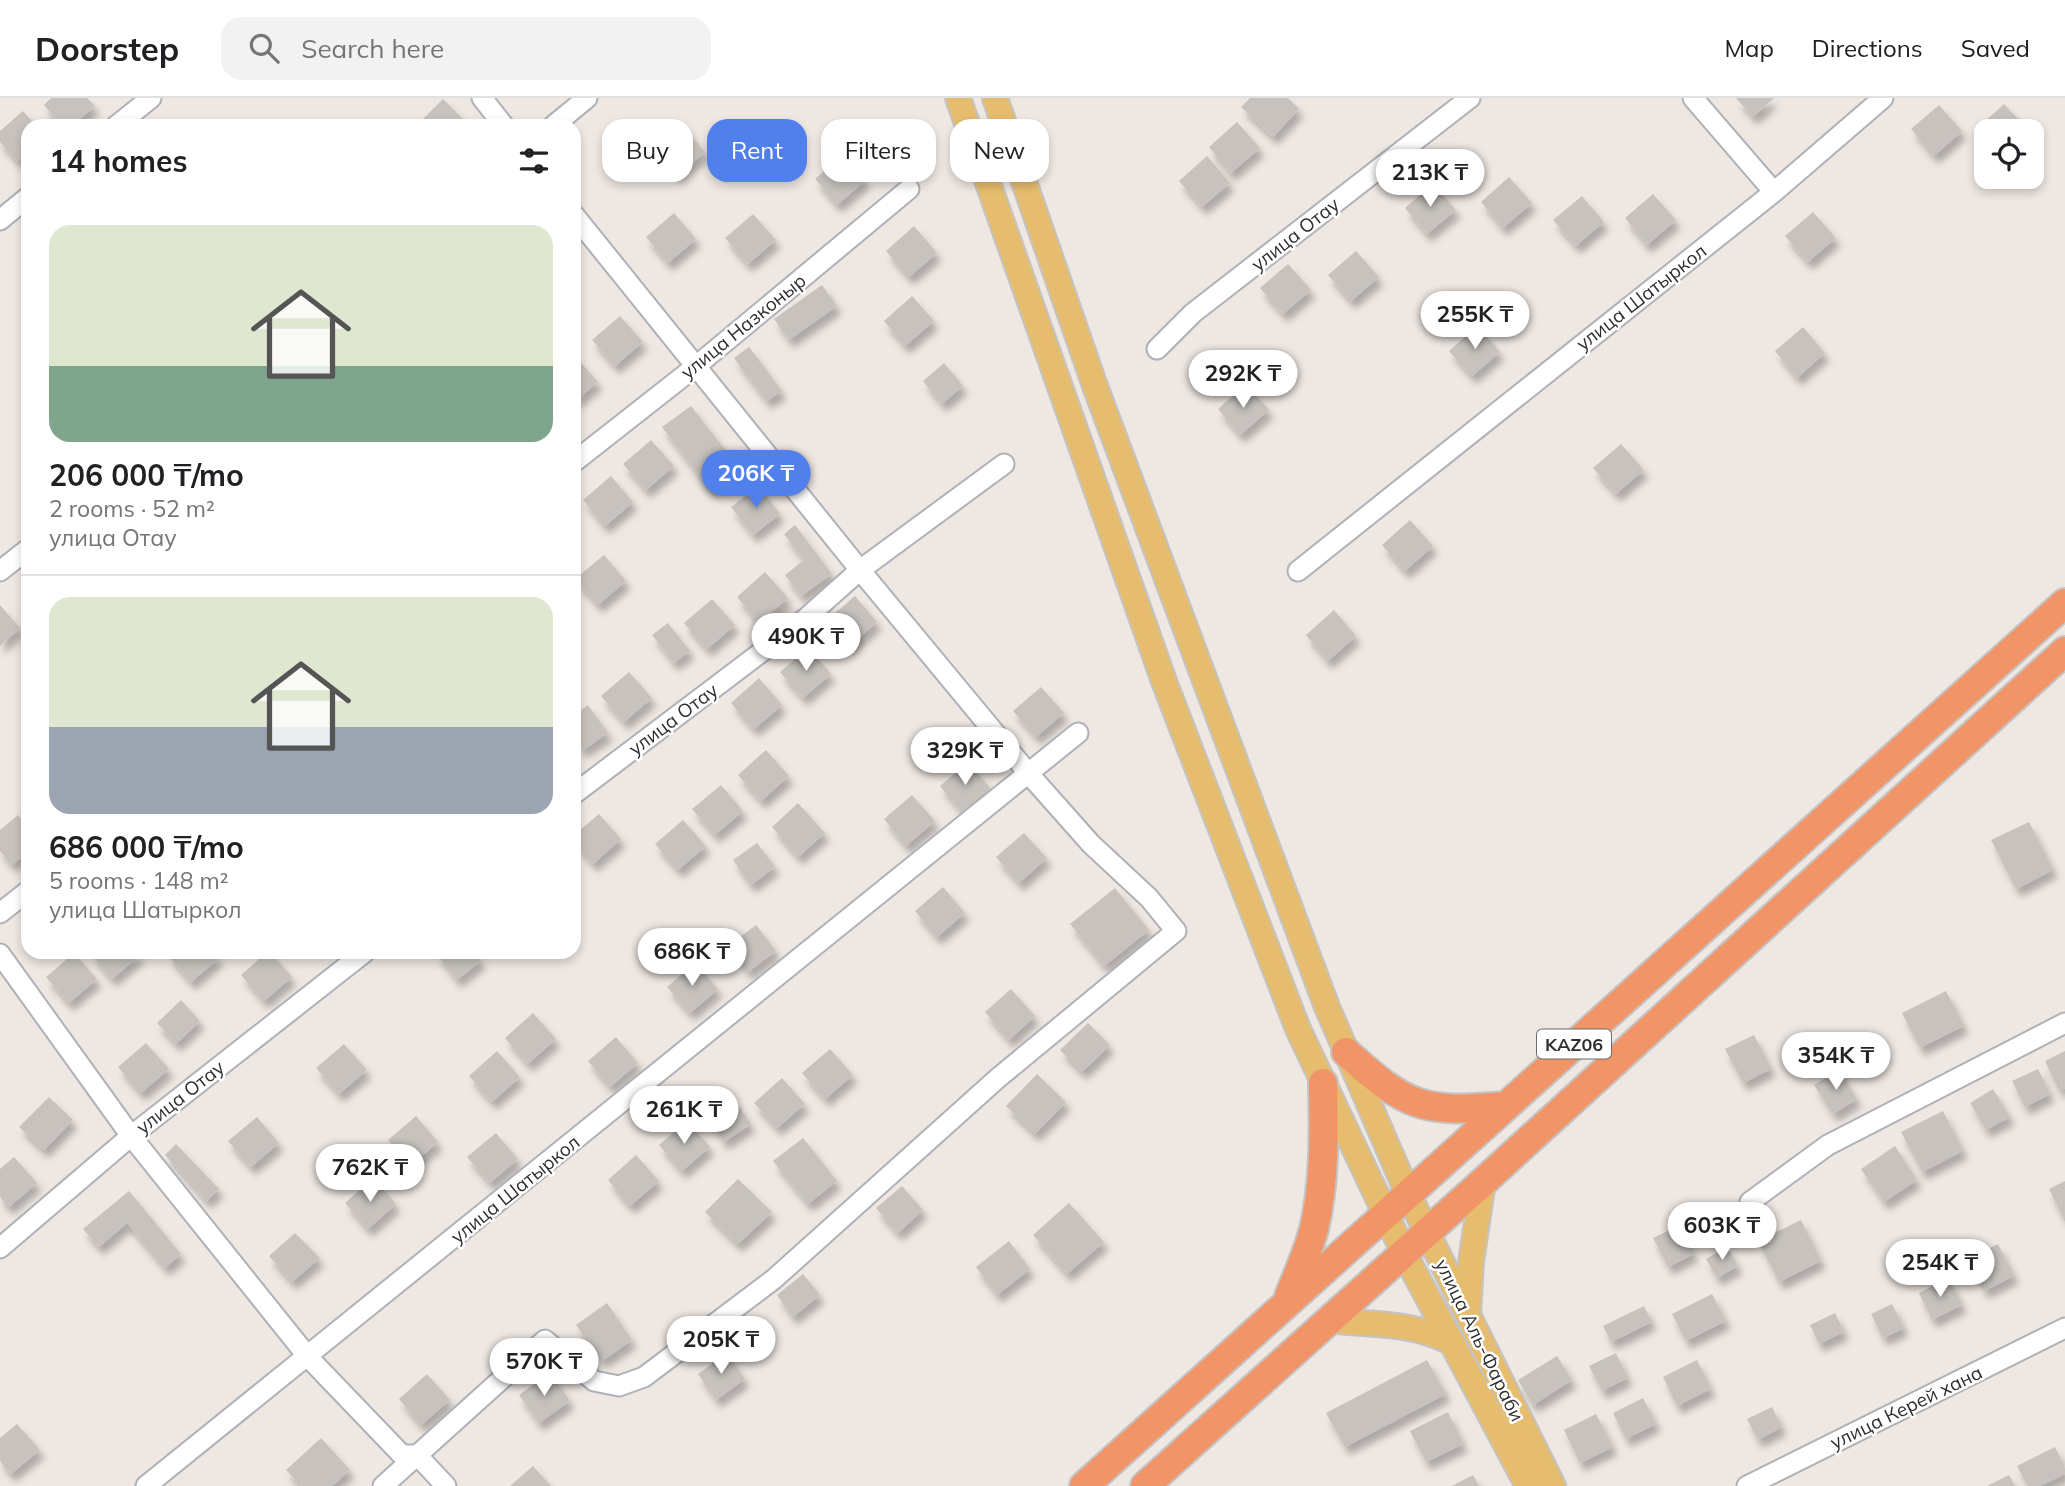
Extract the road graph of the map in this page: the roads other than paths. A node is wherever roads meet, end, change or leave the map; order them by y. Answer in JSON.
{"nodes":[{"id":1,"x":151,"y":98,"type":"edge"},
{"id":2,"x":482,"y":98,"type":"edge"},
{"id":3,"x":587,"y":98,"type":"edge"},
{"id":4,"x":958,"y":98,"type":"edge"},
{"id":5,"x":995,"y":98,"type":"edge"},
{"id":6,"x":1470,"y":98,"type":"edge"},
{"id":7,"x":1693,"y":98,"type":"edge"},
{"id":8,"x":1883,"y":98,"type":"edge"},
{"id":9,"x":126,"y":119,"type":"edge"},
{"id":10,"x":498,"y":119,"type":"edge"},
{"id":11,"x":562,"y":119,"type":"edge"},
{"id":12,"x":909,"y":189,"type":"dead end"},
{"id":13,"x":1774,"y":192,"type":"junction"},
{"id":14,"x":21,"y":203,"type":"edge"},
{"id":15,"x":0,"y":220,"type":"edge"},
{"id":16,"x":581,"y":224,"type":"edge"},
{"id":17,"x":1157,"y":349,"type":"dead end"},
{"id":18,"x":695,"y":367,"type":"junction"},
{"id":19,"x":581,"y":457,"type":"edge"},
{"id":20,"x":1003,"y":464,"type":"dead end"},
{"id":21,"x":21,"y":554,"type":"edge"},
{"id":22,"x":860,"y":570,"type":"junction"},
{"id":23,"x":0,"y":571,"type":"edge"},
{"id":24,"x":1298,"y":571,"type":"dead end"},
{"id":25,"x":2065,"y":603,"type":"edge"},
{"id":26,"x":2065,"y":651,"type":"edge"},
{"id":27,"x":1078,"y":733,"type":"dead end"},
{"id":28,"x":1028,"y":773,"type":"junction"},
{"id":29,"x":581,"y":788,"type":"edge"},
{"id":30,"x":21,"y":896,"type":"edge"},
{"id":31,"x":1,"y":910,"type":"edge"},
{"id":32,"x":0,"y":954,"type":"edge"},
{"id":33,"x":356,"y":959,"type":"edge"},
{"id":34,"x":1327,"y":1007,"type":"junction"},
{"id":35,"x":2065,"y":1023,"type":"edge"},
{"id":36,"x":1298,"y":1030,"type":"junction"},
{"id":37,"x":1346,"y":1052,"type":"junction"},
{"id":38,"x":1323,"y":1083,"type":"junction"},
{"id":39,"x":1506,"y":1106,"type":"junction"},
{"id":40,"x":131,"y":1136,"type":"junction"},
{"id":41,"x":1483,"y":1182,"type":"junction"},
{"id":42,"x":1408,"y":1194,"type":"junction"},
{"id":43,"x":1750,"y":1202,"type":"dead end"},
{"id":44,"x":1387,"y":1213,"type":"junction"},
{"id":45,"x":1426,"y":1231,"type":"junction"},
{"id":46,"x":0,"y":1248,"type":"edge"},
{"id":47,"x":1404,"y":1253,"type":"junction"},
{"id":48,"x":1285,"y":1306,"type":"junction"},
{"id":49,"x":1330,"y":1320,"type":"junction"},
{"id":50,"x":1468,"y":1320,"type":"junction"},
{"id":51,"x":2065,"y":1328,"type":"edge"},
{"id":52,"x":1453,"y":1343,"type":"junction"},
{"id":53,"x":308,"y":1356,"type":"junction"},
{"id":54,"x":417,"y":1455,"type":"junction"},
{"id":55,"x":146,"y":1486,"type":"edge"},
{"id":56,"x":383,"y":1486,"type":"edge"},
{"id":57,"x":446,"y":1486,"type":"edge"},
{"id":58,"x":1084,"y":1486,"type":"edge"},
{"id":59,"x":1145,"y":1486,"type":"edge"},
{"id":60,"x":1528,"y":1486,"type":"edge"},
{"id":61,"x":1553,"y":1486,"type":"edge"},
{"id":62,"x":1747,"y":1486,"type":"edge"}],
"edges":[{"from":1,"to":9,"type":"street"},
{"from":2,"to":10,"type":"street"},
{"from":3,"to":11,"type":"street"},
{"from":4,"to":36,"type":"main road","name":"улица Аль-Фараби"},
{"from":5,"to":34,"type":"main road","name":"улица Аль-Фараби"},
{"from":6,"to":17,"type":"street","name":"улица Отау"},
{"from":7,"to":13,"type":"street"},
{"from":8,"to":13,"type":"street","name":"улица Шатыркол"},
{"from":12,"to":18,"type":"street","name":"улица Назконыр"},
{"from":13,"to":24,"type":"street","name":"улица Шатыркол"},
{"from":14,"to":15,"type":"street"},
{"from":16,"to":18,"type":"street"},
{"from":18,"to":19,"type":"street","name":"улица Назконыр"},
{"from":18,"to":22,"type":"street"},
{"from":20,"to":22,"type":"street","name":"улица Отау"},
{"from":21,"to":23,"type":"street"},
{"from":22,"to":28,"type":"street"},
{"from":22,"to":29,"type":"street","name":"улица Отау"},
{"from":25,"to":39,"type":"highway","number":"KАZ06"},
{"from":26,"to":41,"type":"highway","number":"KАZ06"},
{"from":27,"to":28,"type":"street","name":"улица Шатыркол"},
{"from":28,"to":53,"type":"street","name":"улица Шатыркол"},
{"from":28,"to":54,"type":"street"},
{"from":30,"to":31,"type":"street"},
{"from":32,"to":40,"type":"street"},
{"from":33,"to":40,"type":"street","name":"улица Отау"},
{"from":34,"to":36,"type":"main road"},
{"from":34,"to":37,"type":"main road","name":"улица Аль-Фараби"},
{"from":35,"to":43,"type":"street"},
{"from":36,"to":38,"type":"main road","name":"улица Аль-Фараби"},
{"from":37,"to":39,"type":"highway"},
{"from":37,"to":42,"type":"main road","name":"улица Аль-Фараби"},
{"from":38,"to":44,"type":"main road","name":"улица Аль-Фараби"},
{"from":38,"to":48,"type":"highway"},
{"from":39,"to":42,"type":"highway","number":"KАZ06"},
{"from":40,"to":46,"type":"street","name":"улица Отау"},
{"from":40,"to":53,"type":"street"},
{"from":41,"to":45,"type":"highway","number":"KАZ06"},
{"from":41,"to":50,"type":"main road"},
{"from":42,"to":44,"type":"highway","number":"KАZ06"},
{"from":42,"to":45,"type":"main road","name":"улица Аль-Фараби"},
{"from":44,"to":47,"type":"main road","name":"улица Аль-Фараби"},
{"from":44,"to":48,"type":"highway","number":"KАZ06"},
{"from":45,"to":47,"type":"highway","number":"KАZ06"},
{"from":45,"to":50,"type":"main road","name":"улица Аль-Фараби"},
{"from":47,"to":49,"type":"highway","number":"KАZ06"},
{"from":47,"to":52,"type":"main road","name":"улица Аль-Фараби"},
{"from":48,"to":58,"type":"highway","number":"KАZ06"},
{"from":49,"to":52,"type":"main road"},
{"from":49,"to":59,"type":"highway","number":"KАZ06"},
{"from":50,"to":61,"type":"main road","name":"улица Аль-Фараби"},
{"from":51,"to":62,"type":"street","name":"улица Керей хана"},
{"from":52,"to":60,"type":"main road","name":"улица Аль-Фараби"},
{"from":53,"to":54,"type":"street"},
{"from":53,"to":55,"type":"street","name":"улица Шатыркол"},
{"from":54,"to":56,"type":"street"},
{"from":54,"to":57,"type":"street"}]}
